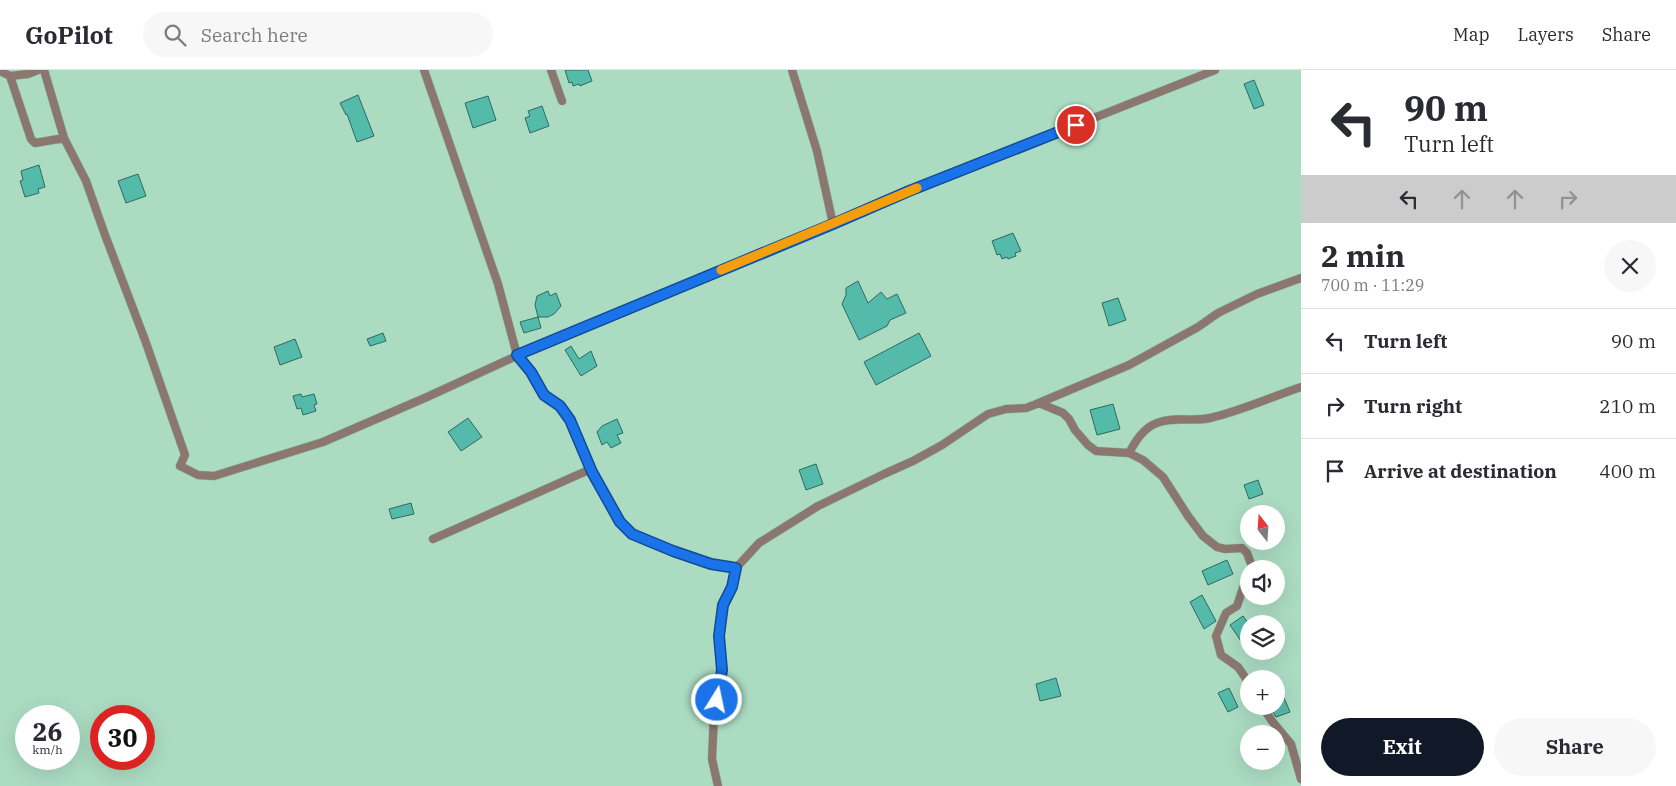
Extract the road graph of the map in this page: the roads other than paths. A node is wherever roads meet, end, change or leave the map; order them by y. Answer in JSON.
{"nodes":[{"id":1,"x":38,"y":70,"type":"edge"},
{"id":2,"x":44,"y":70,"type":"edge"},
{"id":3,"x":424,"y":70,"type":"edge"},
{"id":4,"x":551,"y":70,"type":"edge"},
{"id":5,"x":792,"y":70,"type":"edge"},
{"id":6,"x":1215,"y":70,"type":"edge"},
{"id":7,"x":0,"y":71,"type":"edge"},
{"id":8,"x":10,"y":76,"type":"junction"},
{"id":9,"x":562,"y":101,"type":"dead end"},
{"id":10,"x":64,"y":138,"type":"junction"},
{"id":11,"x":833,"y":224,"type":"junction"},
{"id":12,"x":1301,"y":278,"type":"edge"},
{"id":13,"x":517,"y":355,"type":"junction"},
{"id":14,"x":1301,"y":387,"type":"edge"},
{"id":15,"x":1039,"y":403,"type":"junction"},
{"id":16,"x":1129,"y":454,"type":"junction"},
{"id":17,"x":591,"y":469,"type":"junction"},
{"id":18,"x":433,"y":540,"type":"dead end"},
{"id":19,"x":1249,"y":560,"type":"edge"},
{"id":20,"x":736,"y":568,"type":"junction"},
{"id":21,"x":1240,"y":596,"type":"edge"},
{"id":22,"x":1240,"y":670,"type":"edge"},
{"id":23,"x":1268,"y":715,"type":"edge"},
{"id":24,"x":1301,"y":779,"type":"edge"},
{"id":25,"x":718,"y":786,"type":"edge"}],
"edges":[{"from":1,"to":8,"type":"street"},
{"from":2,"to":10,"type":"street"},
{"from":3,"to":13,"type":"street"},
{"from":4,"to":9,"type":"street"},
{"from":5,"to":11,"type":"street"},
{"from":6,"to":11,"type":"street"},
{"from":7,"to":8,"type":"street"},
{"from":8,"to":10,"type":"street"},
{"from":10,"to":13,"type":"street"},
{"from":11,"to":13,"type":"street"},
{"from":12,"to":15,"type":"street"},
{"from":13,"to":17,"type":"street"},
{"from":14,"to":16,"type":"street"},
{"from":15,"to":16,"type":"street"},
{"from":15,"to":20,"type":"street"},
{"from":16,"to":19,"type":"street"},
{"from":17,"to":18,"type":"street"},
{"from":17,"to":20,"type":"street"},
{"from":20,"to":25,"type":"street"},
{"from":21,"to":22,"type":"street"},
{"from":23,"to":24,"type":"street"}]}
